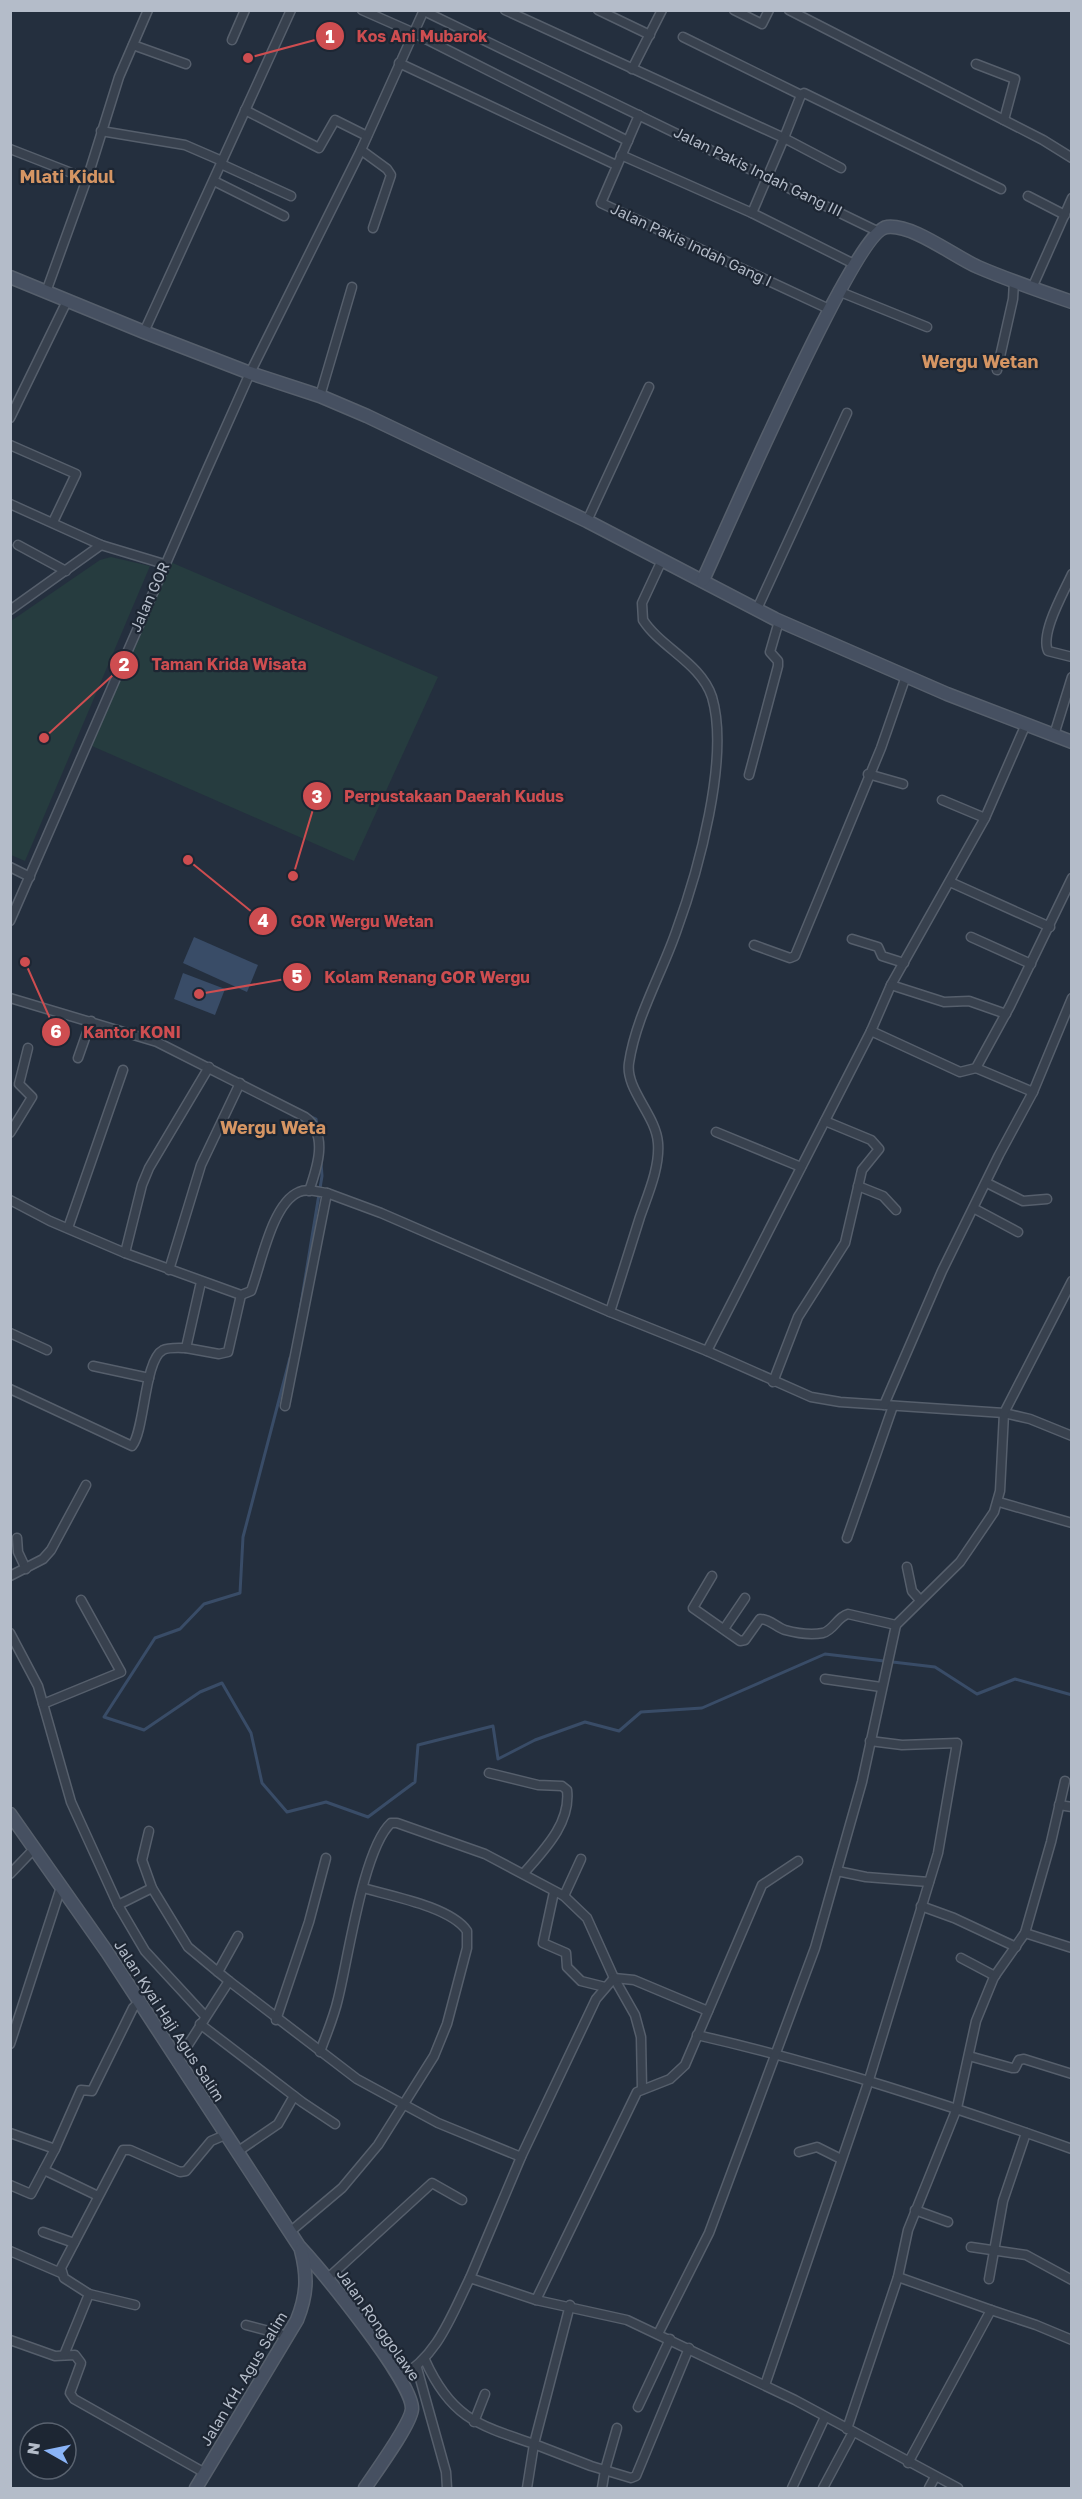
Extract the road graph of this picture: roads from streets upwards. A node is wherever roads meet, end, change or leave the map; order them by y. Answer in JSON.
{"nodes":[{"id":1,"x":148,"y":10,"type":"edge"},
{"id":2,"x":245,"y":10,"type":"edge"},
{"id":3,"x":291,"y":10,"type":"edge"},
{"id":4,"x":362,"y":10,"type":"edge"},
{"id":5,"x":424,"y":10,"type":"edge"},
{"id":6,"x":505,"y":10,"type":"edge"},
{"id":7,"x":598,"y":10,"type":"edge"},
{"id":8,"x":662,"y":10,"type":"edge"},
{"id":9,"x":734,"y":10,"type":"edge"},
{"id":10,"x":769,"y":10,"type":"edge"},
{"id":11,"x":789,"y":10,"type":"edge"},
{"id":12,"x":414,"y":33,"type":"junction"},
{"id":13,"x":650,"y":35,"type":"junction"},
{"id":14,"x":683,"y":38,"type":"dead end"},
{"id":15,"x":232,"y":40,"type":"dead end"},
{"id":16,"x":133,"y":45,"type":"junction"},
{"id":17,"x":399,"y":63,"type":"junction"},
{"id":18,"x":186,"y":64,"type":"dead end"},
{"id":19,"x":976,"y":64,"type":"dead end"},
{"id":20,"x":632,"y":69,"type":"junction"},
{"id":21,"x":801,"y":95,"type":"junction"},
{"id":22,"x":245,"y":110,"type":"junction"},
{"id":23,"x":639,"y":114,"type":"junction"},
{"id":24,"x":1004,"y":120,"type":"junction"},
{"id":25,"x":101,"y":131,"type":"junction"},
{"id":26,"x":367,"y":136,"type":"junction"},
{"id":27,"x":784,"y":138,"type":"junction"},
{"id":28,"x":627,"y":141,"type":"junction"},
{"id":29,"x":10,"y":149,"type":"edge"},
{"id":30,"x":361,"y":150,"type":"junction"},
{"id":31,"x":621,"y":155,"type":"junction"},
{"id":32,"x":1071,"y":158,"type":"edge"},
{"id":33,"x":222,"y":163,"type":"junction"},
{"id":34,"x":616,"y":165,"type":"junction"},
{"id":35,"x":841,"y":168,"type":"dead end"},
{"id":36,"x":770,"y":176,"type":"junction"},
{"id":37,"x":87,"y":178,"type":"junction"},
{"id":38,"x":214,"y":181,"type":"junction"},
{"id":39,"x":1001,"y":189,"type":"dead end"},
{"id":40,"x":291,"y":196,"type":"dead end"},
{"id":41,"x":1028,"y":196,"type":"dead end"},
{"id":42,"x":1071,"y":198,"type":"edge"},
{"id":43,"x":752,"y":213,"type":"junction"},
{"id":44,"x":1065,"y":215,"type":"junction"},
{"id":45,"x":284,"y":216,"type":"dead end"},
{"id":46,"x":373,"y":228,"type":"dead end"},
{"id":47,"x":877,"y":231,"type":"junction"},
{"id":48,"x":854,"y":264,"type":"junction"},
{"id":49,"x":10,"y":277,"type":"edge"},
{"id":50,"x":1014,"y":281,"type":"junction"},
{"id":51,"x":352,"y":287,"type":"dead end"},
{"id":52,"x":1032,"y":288,"type":"junction"},
{"id":53,"x":838,"y":291,"type":"junction"},
{"id":54,"x":46,"y":292,"type":"junction"},
{"id":55,"x":67,"y":301,"type":"junction"},
{"id":56,"x":1071,"y":302,"type":"edge"},
{"id":57,"x":829,"y":309,"type":"junction"},
{"id":58,"x":927,"y":327,"type":"dead end"},
{"id":59,"x":144,"y":332,"type":"junction"},
{"id":60,"x":997,"y":370,"type":"dead end"},
{"id":61,"x":250,"y":373,"type":"junction"},
{"id":62,"x":649,"y":387,"type":"dead end"},
{"id":63,"x":320,"y":396,"type":"junction"},
{"id":64,"x":847,"y":413,"type":"dead end"},
{"id":65,"x":10,"y":417,"type":"edge"},
{"id":66,"x":10,"y":445,"type":"edge"},
{"id":67,"x":10,"y":504,"type":"edge"},
{"id":68,"x":587,"y":521,"type":"junction"},
{"id":69,"x":53,"y":522,"type":"junction"},
{"id":70,"x":18,"y":545,"type":"dead end"},
{"id":71,"x":101,"y":545,"type":"junction"},
{"id":72,"x":662,"y":560,"type":"junction"},
{"id":73,"x":164,"y":564,"type":"junction"},
{"id":74,"x":66,"y":571,"type":"junction"},
{"id":75,"x":1071,"y":574,"type":"edge"},
{"id":76,"x":703,"y":580,"type":"junction"},
{"id":77,"x":757,"y":609,"type":"junction"},
{"id":78,"x":10,"y":610,"type":"edge"},
{"id":79,"x":779,"y":621,"type":"junction"},
{"id":80,"x":1071,"y":657,"type":"edge"},
{"id":81,"x":906,"y":676,"type":"junction"},
{"id":82,"x":1071,"y":677,"type":"edge"},
{"id":83,"x":1026,"y":724,"type":"junction"},
{"id":84,"x":1054,"y":735,"type":"junction"},
{"id":85,"x":1071,"y":742,"type":"edge"},
{"id":86,"x":868,"y":774,"type":"junction"},
{"id":87,"x":748,"y":775,"type":"dead end"},
{"id":88,"x":903,"y":784,"type":"dead end"},
{"id":89,"x":942,"y":800,"type":"dead end"},
{"id":90,"x":985,"y":818,"type":"junction"},
{"id":91,"x":10,"y":867,"type":"edge"},
{"id":92,"x":30,"y":876,"type":"junction"},
{"id":93,"x":1071,"y":878,"type":"edge"},
{"id":94,"x":950,"y":882,"type":"junction"},
{"id":95,"x":10,"y":921,"type":"edge"},
{"id":96,"x":1050,"y":927,"type":"junction"},
{"id":97,"x":970,"y":937,"type":"dead end"},
{"id":98,"x":852,"y":939,"type":"dead end"},
{"id":99,"x":754,"y":945,"type":"dead end"},
{"id":100,"x":904,"y":963,"type":"junction"},
{"id":101,"x":1031,"y":964,"type":"junction"},
{"id":102,"x":891,"y":985,"type":"junction"},
{"id":103,"x":10,"y":998,"type":"edge"},
{"id":104,"x":1071,"y":998,"type":"edge"},
{"id":105,"x":1006,"y":1014,"type":"junction"},
{"id":106,"x":91,"y":1021,"type":"junction"},
{"id":107,"x":871,"y":1031,"type":"junction"},
{"id":108,"x":28,"y":1048,"type":"dead end"},
{"id":109,"x":78,"y":1058,"type":"dead end"},
{"id":110,"x":208,"y":1067,"type":"junction"},
{"id":111,"x":976,"y":1068,"type":"junction"},
{"id":112,"x":123,"y":1070,"type":"dead end"},
{"id":113,"x":240,"y":1083,"type":"junction"},
{"id":114,"x":1033,"y":1092,"type":"junction"},
{"id":115,"x":825,"y":1121,"type":"junction"},
{"id":116,"x":716,"y":1132,"type":"dead end"},
{"id":117,"x":10,"y":1133,"type":"edge"},
{"id":118,"x":801,"y":1167,"type":"junction"},
{"id":119,"x":987,"y":1183,"type":"junction"},
{"id":120,"x":858,"y":1186,"type":"junction"},
{"id":121,"x":311,"y":1191,"type":"junction"},
{"id":122,"x":325,"y":1193,"type":"junction"},
{"id":123,"x":1047,"y":1199,"type":"dead end"},
{"id":124,"x":10,"y":1200,"type":"edge"},
{"id":125,"x":975,"y":1209,"type":"junction"},
{"id":126,"x":896,"y":1210,"type":"dead end"},
{"id":127,"x":68,"y":1228,"type":"junction"},
{"id":128,"x":1018,"y":1232,"type":"dead end"},
{"id":129,"x":125,"y":1252,"type":"junction"},
{"id":130,"x":169,"y":1270,"type":"junction"},
{"id":131,"x":1071,"y":1281,"type":"edge"},
{"id":132,"x":201,"y":1282,"type":"junction"},
{"id":133,"x":241,"y":1295,"type":"junction"},
{"id":134,"x":610,"y":1312,"type":"junction"},
{"id":135,"x":10,"y":1333,"type":"edge"},
{"id":136,"x":186,"y":1348,"type":"junction"},
{"id":137,"x":47,"y":1350,"type":"dead end"},
{"id":138,"x":707,"y":1352,"type":"junction"},
{"id":139,"x":93,"y":1366,"type":"dead end"},
{"id":140,"x":149,"y":1378,"type":"junction"},
{"id":141,"x":772,"y":1382,"type":"junction"},
{"id":142,"x":10,"y":1389,"type":"edge"},
{"id":143,"x":884,"y":1405,"type":"junction"},
{"id":144,"x":285,"y":1406,"type":"dead end"},
{"id":145,"x":894,"y":1406,"type":"junction"},
{"id":146,"x":1004,"y":1413,"type":"junction"},
{"id":147,"x":1071,"y":1436,"type":"edge"},
{"id":148,"x":86,"y":1485,"type":"dead end"},
{"id":149,"x":999,"y":1502,"type":"junction"},
{"id":150,"x":1071,"y":1523,"type":"edge"},
{"id":151,"x":17,"y":1538,"type":"dead end"},
{"id":152,"x":847,"y":1538,"type":"dead end"},
{"id":153,"x":907,"y":1567,"type":"dead end"},
{"id":154,"x":26,"y":1569,"type":"junction"},
{"id":155,"x":10,"y":1576,"type":"edge"},
{"id":156,"x":712,"y":1576,"type":"dead end"},
{"id":157,"x":745,"y":1598,"type":"dead end"},
{"id":158,"x":81,"y":1600,"type":"dead end"},
{"id":159,"x":920,"y":1600,"type":"junction"},
{"id":160,"x":896,"y":1625,"type":"junction"},
{"id":161,"x":723,"y":1629,"type":"junction"},
{"id":162,"x":10,"y":1633,"type":"edge"},
{"id":163,"x":825,"y":1679,"type":"dead end"},
{"id":164,"x":881,"y":1687,"type":"junction"},
{"id":165,"x":43,"y":1704,"type":"junction"},
{"id":166,"x":870,"y":1741,"type":"junction"},
{"id":167,"x":489,"y":1773,"type":"dead end"},
{"id":168,"x":1065,"y":1781,"type":"dead end"},
{"id":169,"x":1059,"y":1805,"type":"junction"},
{"id":170,"x":1071,"y":1807,"type":"edge"},
{"id":171,"x":10,"y":1814,"type":"edge"},
{"id":172,"x":149,"y":1831,"type":"dead end"},
{"id":173,"x":34,"y":1849,"type":"junction"},
{"id":174,"x":326,"y":1858,"type":"dead end"},
{"id":175,"x":581,"y":1859,"type":"dead end"},
{"id":176,"x":798,"y":1861,"type":"dead end"},
{"id":177,"x":837,"y":1871,"type":"junction"},
{"id":178,"x":524,"y":1873,"type":"junction"},
{"id":179,"x":10,"y":1874,"type":"edge"},
{"id":180,"x":929,"y":1882,"type":"junction"},
{"id":181,"x":61,"y":1887,"type":"junction"},
{"id":182,"x":152,"y":1888,"type":"junction"},
{"id":183,"x":363,"y":1888,"type":"junction"},
{"id":184,"x":554,"y":1892,"type":"junction"},
{"id":185,"x":564,"y":1896,"type":"junction"},
{"id":186,"x":118,"y":1905,"type":"junction"},
{"id":187,"x":921,"y":1906,"type":"junction"},
{"id":188,"x":1025,"y":1933,"type":"junction"},
{"id":189,"x":238,"y":1936,"type":"dead end"},
{"id":190,"x":1016,"y":1947,"type":"junction"},
{"id":191,"x":1071,"y":1948,"type":"edge"},
{"id":192,"x":961,"y":1958,"type":"dead end"},
{"id":193,"x":218,"y":1972,"type":"junction"},
{"id":194,"x":995,"y":1976,"type":"junction"},
{"id":195,"x":614,"y":1978,"type":"junction"},
{"id":196,"x":229,"y":1981,"type":"junction"},
{"id":197,"x":605,"y":1987,"type":"junction"},
{"id":198,"x":140,"y":2001,"type":"junction"},
{"id":199,"x":708,"y":2011,"type":"junction"},
{"id":200,"x":276,"y":2019,"type":"junction"},
{"id":201,"x":203,"y":2020,"type":"junction"},
{"id":202,"x":698,"y":2035,"type":"junction"},
{"id":203,"x":10,"y":2044,"type":"edge"},
{"id":204,"x":320,"y":2052,"type":"junction"},
{"id":205,"x":775,"y":2053,"type":"junction"},
{"id":206,"x":969,"y":2056,"type":"junction"},
{"id":207,"x":177,"y":2062,"type":"junction"},
{"id":208,"x":1071,"y":2074,"type":"edge"},
{"id":209,"x":868,"y":2083,"type":"junction"},
{"id":210,"x":642,"y":2088,"type":"junction"},
{"id":211,"x":294,"y":2096,"type":"junction"},
{"id":212,"x":404,"y":2104,"type":"junction"},
{"id":213,"x":957,"y":2108,"type":"junction"},
{"id":214,"x":335,"y":2124,"type":"dead end"},
{"id":215,"x":10,"y":2133,"type":"edge"},
{"id":216,"x":1026,"y":2133,"type":"junction"},
{"id":217,"x":225,"y":2135,"type":"junction"},
{"id":218,"x":55,"y":2149,"type":"junction"},
{"id":219,"x":1071,"y":2149,"type":"edge"},
{"id":220,"x":237,"y":2152,"type":"junction"},
{"id":221,"x":799,"y":2152,"type":"dead end"},
{"id":222,"x":521,"y":2157,"type":"junction"},
{"id":223,"x":841,"y":2159,"type":"junction"},
{"id":224,"x":44,"y":2170,"type":"junction"},
{"id":225,"x":10,"y":2185,"type":"edge"},
{"id":226,"x":98,"y":2196,"type":"junction"},
{"id":227,"x":462,"y":2200,"type":"dead end"},
{"id":228,"x":915,"y":2210,"type":"junction"},
{"id":229,"x":948,"y":2222,"type":"dead end"},
{"id":230,"x":291,"y":2231,"type":"junction"},
{"id":231,"x":43,"y":2232,"type":"dead end"},
{"id":232,"x":74,"y":2243,"type":"junction"},
{"id":233,"x":299,"y":2246,"type":"junction"},
{"id":234,"x":971,"y":2247,"type":"dead end"},
{"id":235,"x":994,"y":2250,"type":"junction"},
{"id":236,"x":10,"y":2251,"type":"edge"},
{"id":237,"x":62,"y":2274,"type":"junction"},
{"id":238,"x":898,"y":2277,"type":"junction"},
{"id":239,"x":328,"y":2278,"type":"junction"},
{"id":240,"x":470,"y":2278,"type":"junction"},
{"id":241,"x":989,"y":2279,"type":"dead end"},
{"id":242,"x":1071,"y":2280,"type":"edge"},
{"id":243,"x":89,"y":2294,"type":"junction"},
{"id":244,"x":536,"y":2300,"type":"junction"},
{"id":245,"x":135,"y":2305,"type":"dead end"},
{"id":246,"x":570,"y":2305,"type":"junction"},
{"id":247,"x":991,"y":2310,"type":"junction"},
{"id":248,"x":246,"y":2325,"type":"dead end"},
{"id":249,"x":658,"y":2334,"type":"junction"},
{"id":250,"x":288,"y":2336,"type":"junction"},
{"id":251,"x":670,"y":2339,"type":"junction"},
{"id":252,"x":10,"y":2340,"type":"edge"},
{"id":253,"x":1071,"y":2340,"type":"edge"},
{"id":254,"x":689,"y":2348,"type":"junction"},
{"id":255,"x":64,"y":2355,"type":"junction"},
{"id":256,"x":425,"y":2360,"type":"junction"},
{"id":257,"x":417,"y":2368,"type":"junction"},
{"id":258,"x":399,"y":2378,"type":"junction"},
{"id":259,"x":765,"y":2385,"type":"junction"},
{"id":260,"x":485,"y":2394,"type":"dead end"},
{"id":261,"x":638,"y":2407,"type":"dead end"},
{"id":262,"x":825,"y":2417,"type":"junction"},
{"id":263,"x":474,"y":2422,"type":"junction"},
{"id":264,"x":618,"y":2428,"type":"dead end"},
{"id":265,"x":850,"y":2431,"type":"junction"},
{"id":266,"x":534,"y":2444,"type":"junction"},
{"id":267,"x":909,"y":2463,"type":"junction"},
{"id":268,"x":604,"y":2470,"type":"junction"},
{"id":269,"x":205,"y":2473,"type":"junction"},
{"id":270,"x":935,"y":2477,"type":"junction"},
{"id":271,"x":196,"y":2488,"type":"edge"},
{"id":272,"x":365,"y":2488,"type":"edge"},
{"id":273,"x":447,"y":2488,"type":"edge"},
{"id":274,"x":527,"y":2488,"type":"edge"},
{"id":275,"x":602,"y":2488,"type":"edge"},
{"id":276,"x":792,"y":2488,"type":"edge"},
{"id":277,"x":823,"y":2488,"type":"edge"},
{"id":278,"x":929,"y":2488,"type":"edge"},
{"id":279,"x":958,"y":2488,"type":"edge"}],
"edges":[{"from":1,"to":16,"type":"street"},
{"from":2,"to":15,"type":"street"},
{"from":3,"to":22,"type":"street"},
{"from":4,"to":12,"type":"street"},
{"from":5,"to":12,"type":"street","name":"Jalan GOR"},
{"from":5,"to":23,"type":"street","name":"Jalan Pakis Indah Gang III"},
{"from":6,"to":20,"type":"street"},
{"from":7,"to":13,"type":"street"},
{"from":8,"to":13,"type":"street"},
{"from":9,"to":10,"type":"street"},
{"from":11,"to":24,"type":"street"},
{"from":12,"to":17,"type":"street","name":"Jalan GOR"},
{"from":12,"to":28,"type":"street"},
{"from":13,"to":20,"type":"street"},
{"from":14,"to":21,"type":"street"},
{"from":16,"to":18,"type":"street"},
{"from":16,"to":25,"type":"street"},
{"from":17,"to":26,"type":"street","name":"Jalan GOR"},
{"from":17,"to":34,"type":"street"},
{"from":19,"to":24,"type":"street"},
{"from":20,"to":27,"type":"street"},
{"from":21,"to":27,"type":"street"},
{"from":21,"to":39,"type":"street"},
{"from":22,"to":26,"type":"street"},
{"from":22,"to":33,"type":"street"},
{"from":23,"to":28,"type":"street","name":"Jalan Pakis Indah Gang I"},
{"from":23,"to":36,"type":"street","name":"Jalan Pakis Indah Gang III"},
{"from":24,"to":32,"type":"street"},
{"from":25,"to":33,"type":"street"},
{"from":25,"to":37,"type":"street"},
{"from":26,"to":30,"type":"street","name":"Jalan GOR"},
{"from":27,"to":35,"type":"street"},
{"from":27,"to":36,"type":"street"},
{"from":28,"to":31,"type":"street","name":"Jalan Pakis Indah Gang I"},
{"from":29,"to":37,"type":"street"},
{"from":30,"to":46,"type":"street"},
{"from":30,"to":61,"type":"street","name":"Jalan GOR"},
{"from":31,"to":34,"type":"street","name":"Jalan Pakis Indah Gang I"},
{"from":31,"to":43,"type":"street"},
{"from":33,"to":38,"type":"street"},
{"from":33,"to":40,"type":"street"},
{"from":34,"to":57,"type":"street","name":"Jalan Pakis Indah Gang I"},
{"from":36,"to":43,"type":"street"},
{"from":36,"to":47,"type":"street","name":"Jalan Pakis Indah Gang III"},
{"from":37,"to":54,"type":"street"},
{"from":38,"to":45,"type":"street"},
{"from":38,"to":59,"type":"street"},
{"from":41,"to":44,"type":"street"},
{"from":42,"to":44,"type":"street"},
{"from":43,"to":48,"type":"street"},
{"from":44,"to":52,"type":"street"},
{"from":47,"to":48,"type":"street"},
{"from":47,"to":50,"type":"street"},
{"from":48,"to":53,"type":"street"},
{"from":49,"to":54,"type":"street"},
{"from":50,"to":52,"type":"street"},
{"from":50,"to":60,"type":"street"},
{"from":51,"to":63,"type":"street"},
{"from":52,"to":56,"type":"street"},
{"from":53,"to":57,"type":"street"},
{"from":53,"to":58,"type":"street"},
{"from":54,"to":55,"type":"street"},
{"from":55,"to":59,"type":"street"},
{"from":55,"to":65,"type":"street"},
{"from":57,"to":76,"type":"street"},
{"from":59,"to":61,"type":"street"},
{"from":61,"to":63,"type":"street"},
{"from":61,"to":73,"type":"street","name":"Jalan GOR"},
{"from":62,"to":68,"type":"street"},
{"from":63,"to":68,"type":"street"},
{"from":64,"to":77,"type":"street"},
{"from":66,"to":69,"type":"street"},
{"from":67,"to":69,"type":"street"},
{"from":68,"to":72,"type":"street"},
{"from":69,"to":71,"type":"street"},
{"from":70,"to":74,"type":"street"},
{"from":71,"to":73,"type":"street"},
{"from":71,"to":74,"type":"street"},
{"from":72,"to":76,"type":"street"},
{"from":72,"to":134,"type":"street"},
{"from":73,"to":92,"type":"street","name":"Jalan GOR"},
{"from":74,"to":78,"type":"street"},
{"from":75,"to":80,"type":"street"},
{"from":76,"to":77,"type":"street"},
{"from":77,"to":79,"type":"street"},
{"from":79,"to":81,"type":"street"},
{"from":79,"to":87,"type":"street"},
{"from":81,"to":83,"type":"street"},
{"from":81,"to":86,"type":"street"},
{"from":82,"to":84,"type":"street"},
{"from":83,"to":84,"type":"street"},
{"from":83,"to":90,"type":"street"},
{"from":84,"to":85,"type":"street"},
{"from":86,"to":88,"type":"street"},
{"from":86,"to":99,"type":"street"},
{"from":89,"to":90,"type":"street"},
{"from":90,"to":94,"type":"street"},
{"from":91,"to":92,"type":"street"},
{"from":92,"to":95,"type":"street","name":"Jalan GOR"},
{"from":93,"to":96,"type":"street"},
{"from":94,"to":96,"type":"street"},
{"from":94,"to":100,"type":"street"},
{"from":96,"to":101,"type":"street"},
{"from":97,"to":101,"type":"street"},
{"from":98,"to":100,"type":"street"},
{"from":100,"to":102,"type":"street"},
{"from":101,"to":105,"type":"street"},
{"from":102,"to":105,"type":"street"},
{"from":102,"to":107,"type":"street"},
{"from":103,"to":106,"type":"street"},
{"from":104,"to":114,"type":"street"},
{"from":105,"to":111,"type":"street"},
{"from":106,"to":109,"type":"street"},
{"from":106,"to":110,"type":"street"},
{"from":107,"to":111,"type":"street"},
{"from":107,"to":115,"type":"street"},
{"from":108,"to":117,"type":"street"},
{"from":110,"to":113,"type":"street"},
{"from":110,"to":129,"type":"street"},
{"from":111,"to":114,"type":"street"},
{"from":112,"to":127,"type":"street"},
{"from":113,"to":121,"type":"street"},
{"from":113,"to":130,"type":"street"},
{"from":114,"to":119,"type":"street"},
{"from":115,"to":118,"type":"street"},
{"from":115,"to":120,"type":"street"},
{"from":116,"to":118,"type":"street"},
{"from":118,"to":138,"type":"street"},
{"from":119,"to":123,"type":"street"},
{"from":119,"to":125,"type":"street"},
{"from":120,"to":126,"type":"street"},
{"from":120,"to":141,"type":"street"},
{"from":121,"to":122,"type":"street"},
{"from":121,"to":133,"type":"street"},
{"from":122,"to":134,"type":"street"},
{"from":122,"to":144,"type":"street"},
{"from":124,"to":127,"type":"street"},
{"from":125,"to":128,"type":"street"},
{"from":125,"to":143,"type":"street"},
{"from":127,"to":129,"type":"street"},
{"from":129,"to":130,"type":"street"},
{"from":130,"to":132,"type":"street"},
{"from":131,"to":146,"type":"street"},
{"from":132,"to":133,"type":"street"},
{"from":132,"to":136,"type":"street"},
{"from":133,"to":136,"type":"street"},
{"from":134,"to":138,"type":"street"},
{"from":135,"to":137,"type":"street"},
{"from":136,"to":140,"type":"street"},
{"from":138,"to":141,"type":"street"},
{"from":139,"to":140,"type":"street"},
{"from":140,"to":142,"type":"street"},
{"from":141,"to":143,"type":"street"},
{"from":143,"to":145,"type":"street"},
{"from":145,"to":146,"type":"street"},
{"from":145,"to":152,"type":"street"},
{"from":146,"to":147,"type":"street"},
{"from":146,"to":149,"type":"street"},
{"from":148,"to":154,"type":"street"},
{"from":149,"to":150,"type":"street"},
{"from":149,"to":159,"type":"street"},
{"from":151,"to":154,"type":"street"},
{"from":153,"to":159,"type":"street"},
{"from":154,"to":155,"type":"street"},
{"from":156,"to":161,"type":"street"},
{"from":157,"to":161,"type":"street"},
{"from":158,"to":165,"type":"street"},
{"from":159,"to":160,"type":"street"},
{"from":160,"to":161,"type":"street"},
{"from":160,"to":164,"type":"street"},
{"from":162,"to":165,"type":"street"},
{"from":163,"to":164,"type":"street"},
{"from":164,"to":166,"type":"street"},
{"from":165,"to":186,"type":"street"},
{"from":166,"to":177,"type":"street"},
{"from":166,"to":180,"type":"street"},
{"from":167,"to":178,"type":"street"},
{"from":168,"to":169,"type":"street"},
{"from":169,"to":170,"type":"street"},
{"from":169,"to":188,"type":"street"},
{"from":171,"to":173,"type":"street","name":"Jalan Kyai Haji Agus Salim"},
{"from":172,"to":182,"type":"street"},
{"from":173,"to":179,"type":"street"},
{"from":173,"to":181,"type":"street","name":"Jalan Kyai Haji Agus Salim"},
{"from":174,"to":200,"type":"street"},
{"from":175,"to":185,"type":"street"},
{"from":176,"to":199,"type":"street"},
{"from":177,"to":180,"type":"street"},
{"from":177,"to":205,"type":"street"},
{"from":178,"to":183,"type":"street"},
{"from":178,"to":184,"type":"street"},
{"from":180,"to":187,"type":"street"},
{"from":181,"to":198,"type":"street","name":"Jalan Kyai Haji Agus Salim"},
{"from":181,"to":203,"type":"street"},
{"from":182,"to":186,"type":"street"},
{"from":182,"to":193,"type":"street"},
{"from":183,"to":204,"type":"street"},
{"from":183,"to":212,"type":"street"},
{"from":184,"to":185,"type":"street"},
{"from":184,"to":197,"type":"street"},
{"from":185,"to":195,"type":"street"},
{"from":186,"to":201,"type":"street"},
{"from":187,"to":190,"type":"street"},
{"from":187,"to":209,"type":"street"},
{"from":188,"to":190,"type":"street"},
{"from":188,"to":191,"type":"street"},
{"from":189,"to":193,"type":"street"},
{"from":190,"to":194,"type":"street"},
{"from":192,"to":194,"type":"street"},
{"from":193,"to":196,"type":"street"},
{"from":194,"to":206,"type":"street"},
{"from":195,"to":197,"type":"street"},
{"from":195,"to":199,"type":"street"},
{"from":195,"to":210,"type":"street"},
{"from":196,"to":200,"type":"street"},
{"from":196,"to":201,"type":"street"},
{"from":197,"to":222,"type":"street"},
{"from":198,"to":207,"type":"street","name":"Jalan Kyai Haji Agus Salim"},
{"from":198,"to":218,"type":"street"},
{"from":199,"to":202,"type":"street"},
{"from":200,"to":204,"type":"street"},
{"from":201,"to":207,"type":"street"},
{"from":201,"to":211,"type":"street"},
{"from":202,"to":205,"type":"street"},
{"from":202,"to":210,"type":"street"},
{"from":204,"to":212,"type":"street"},
{"from":205,"to":209,"type":"street"},
{"from":205,"to":249,"type":"street"},
{"from":206,"to":208,"type":"street"},
{"from":206,"to":213,"type":"street"},
{"from":207,"to":217,"type":"street","name":"Jalan Kyai Haji Agus Salim"},
{"from":209,"to":213,"type":"street"},
{"from":209,"to":223,"type":"street"},
{"from":210,"to":244,"type":"street"},
{"from":211,"to":214,"type":"street"},
{"from":211,"to":220,"type":"street"},
{"from":212,"to":222,"type":"street"},
{"from":212,"to":230,"type":"street"},
{"from":213,"to":216,"type":"street"},
{"from":213,"to":228,"type":"street"},
{"from":215,"to":218,"type":"street"},
{"from":216,"to":219,"type":"street"},
{"from":216,"to":235,"type":"street"},
{"from":217,"to":220,"type":"street","name":"Jalan Kyai Haji Agus Salim"},
{"from":217,"to":226,"type":"street"},
{"from":218,"to":224,"type":"street"},
{"from":220,"to":230,"type":"street","name":"Jalan Kyai Haji Agus Salim"},
{"from":221,"to":223,"type":"street"},
{"from":222,"to":240,"type":"street"},
{"from":223,"to":259,"type":"street"},
{"from":224,"to":225,"type":"street"},
{"from":224,"to":226,"type":"street"},
{"from":226,"to":232,"type":"street"},
{"from":227,"to":239,"type":"street"},
{"from":228,"to":229,"type":"street"},
{"from":228,"to":238,"type":"street"},
{"from":230,"to":233,"type":"street","name":"Jalan Kyai Haji Agus Salim"},
{"from":231,"to":232,"type":"street"},
{"from":232,"to":237,"type":"street"},
{"from":233,"to":239,"type":"street","name":"Jalan Ronggolawe"},
{"from":233,"to":250,"type":"street","name":"Jalan KH. Agus Salim"},
{"from":234,"to":235,"type":"street"},
{"from":235,"to":241,"type":"street"},
{"from":235,"to":242,"type":"street"},
{"from":236,"to":237,"type":"street"},
{"from":237,"to":243,"type":"street"},
{"from":238,"to":247,"type":"street"},
{"from":238,"to":265,"type":"street"},
{"from":239,"to":258,"type":"street","name":"Jalan Ronggolawe"},
{"from":240,"to":244,"type":"street"},
{"from":240,"to":256,"type":"street"},
{"from":243,"to":245,"type":"street"},
{"from":243,"to":255,"type":"street"},
{"from":244,"to":246,"type":"street"},
{"from":246,"to":249,"type":"street"},
{"from":246,"to":266,"type":"street"},
{"from":247,"to":253,"type":"street"},
{"from":247,"to":267,"type":"street"},
{"from":248,"to":250,"type":"street"},
{"from":249,"to":251,"type":"street"},
{"from":250,"to":269,"type":"street","name":"Jalan KH. Agus Salim"},
{"from":251,"to":254,"type":"street"},
{"from":251,"to":261,"type":"street"},
{"from":252,"to":255,"type":"street"},
{"from":254,"to":259,"type":"street"},
{"from":254,"to":268,"type":"street"},
{"from":255,"to":269,"type":"street"},
{"from":256,"to":257,"type":"street"},
{"from":256,"to":263,"type":"street"},
{"from":257,"to":258,"type":"street"},
{"from":257,"to":273,"type":"street"},
{"from":258,"to":272,"type":"street","name":"Jalan Ronggolawe"},
{"from":259,"to":262,"type":"street"},
{"from":260,"to":263,"type":"street"},
{"from":262,"to":265,"type":"street"},
{"from":262,"to":276,"type":"street"},
{"from":263,"to":266,"type":"street"},
{"from":264,"to":268,"type":"street"},
{"from":265,"to":267,"type":"street"},
{"from":265,"to":277,"type":"street"},
{"from":266,"to":268,"type":"street"},
{"from":266,"to":274,"type":"street"},
{"from":267,"to":270,"type":"street"},
{"from":268,"to":275,"type":"street"},
{"from":269,"to":271,"type":"street","name":"Jalan KH. Agus Salim"},
{"from":270,"to":278,"type":"street"},
{"from":270,"to":279,"type":"street"}]}
